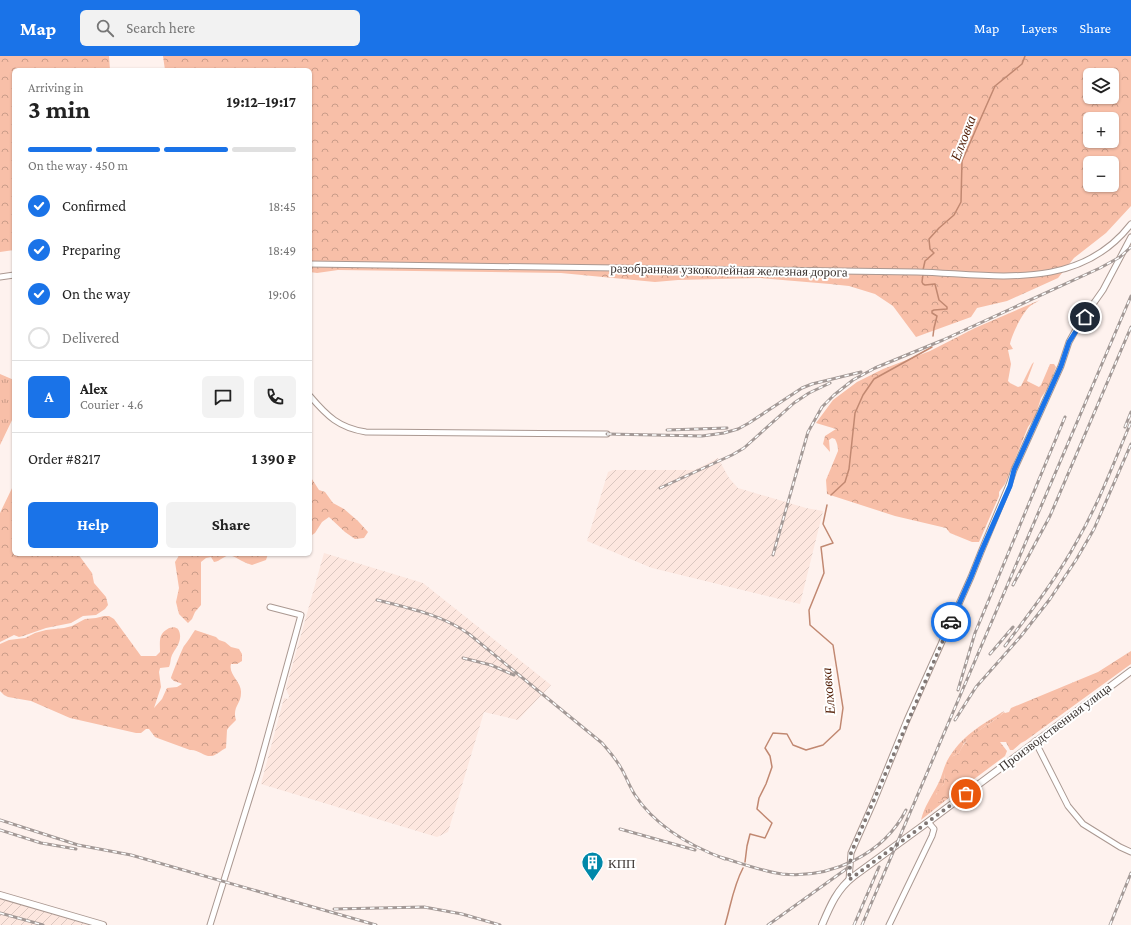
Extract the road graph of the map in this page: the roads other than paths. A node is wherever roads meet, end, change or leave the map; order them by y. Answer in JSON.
{"nodes":[{"id":1,"x":1131,"y":224,"type":"edge"},
{"id":2,"x":1131,"y":237,"type":"edge"},
{"id":3,"x":312,"y":264,"type":"edge"},
{"id":4,"x":12,"y":275,"type":"edge"},
{"id":5,"x":0,"y":277,"type":"edge"},
{"id":6,"x":312,"y":398,"type":"edge"},
{"id":7,"x":607,"y":434,"type":"dead end"},
{"id":8,"x":270,"y":606,"type":"dead end"},
{"id":9,"x":1131,"y":671,"type":"edge"},
{"id":10,"x":1036,"y":741,"type":"junction"},
{"id":11,"x":928,"y":822,"type":"junction"},
{"id":12,"x":1131,"y":852,"type":"edge"},
{"id":13,"x":849,"y":880,"type":"junction"},
{"id":14,"x":0,"y":895,"type":"edge"},
{"id":15,"x":103,"y":925,"type":"edge"},
{"id":16,"x":210,"y":925,"type":"edge"},
{"id":17,"x":822,"y":925,"type":"edge"},
{"id":18,"x":889,"y":925,"type":"edge"}],
"edges":[{"from":1,"to":3,"type":"street","name":"разобранная узкоколейная железная дорога"},
{"from":2,"to":13,"type":"street"},
{"from":4,"to":5,"type":"street"},
{"from":6,"to":7,"type":"street"},
{"from":8,"to":16,"type":"street"},
{"from":9,"to":10,"type":"main road","name":"Производственная улица"},
{"from":10,"to":11,"type":"main road","name":"Производственная улица"},
{"from":10,"to":12,"type":"street"},
{"from":11,"to":13,"type":"main road","name":"Производственная улица"},
{"from":11,"to":18,"type":"street"},
{"from":13,"to":17,"type":"main road","name":"Производственная улица"},
{"from":14,"to":15,"type":"main road"}]}
